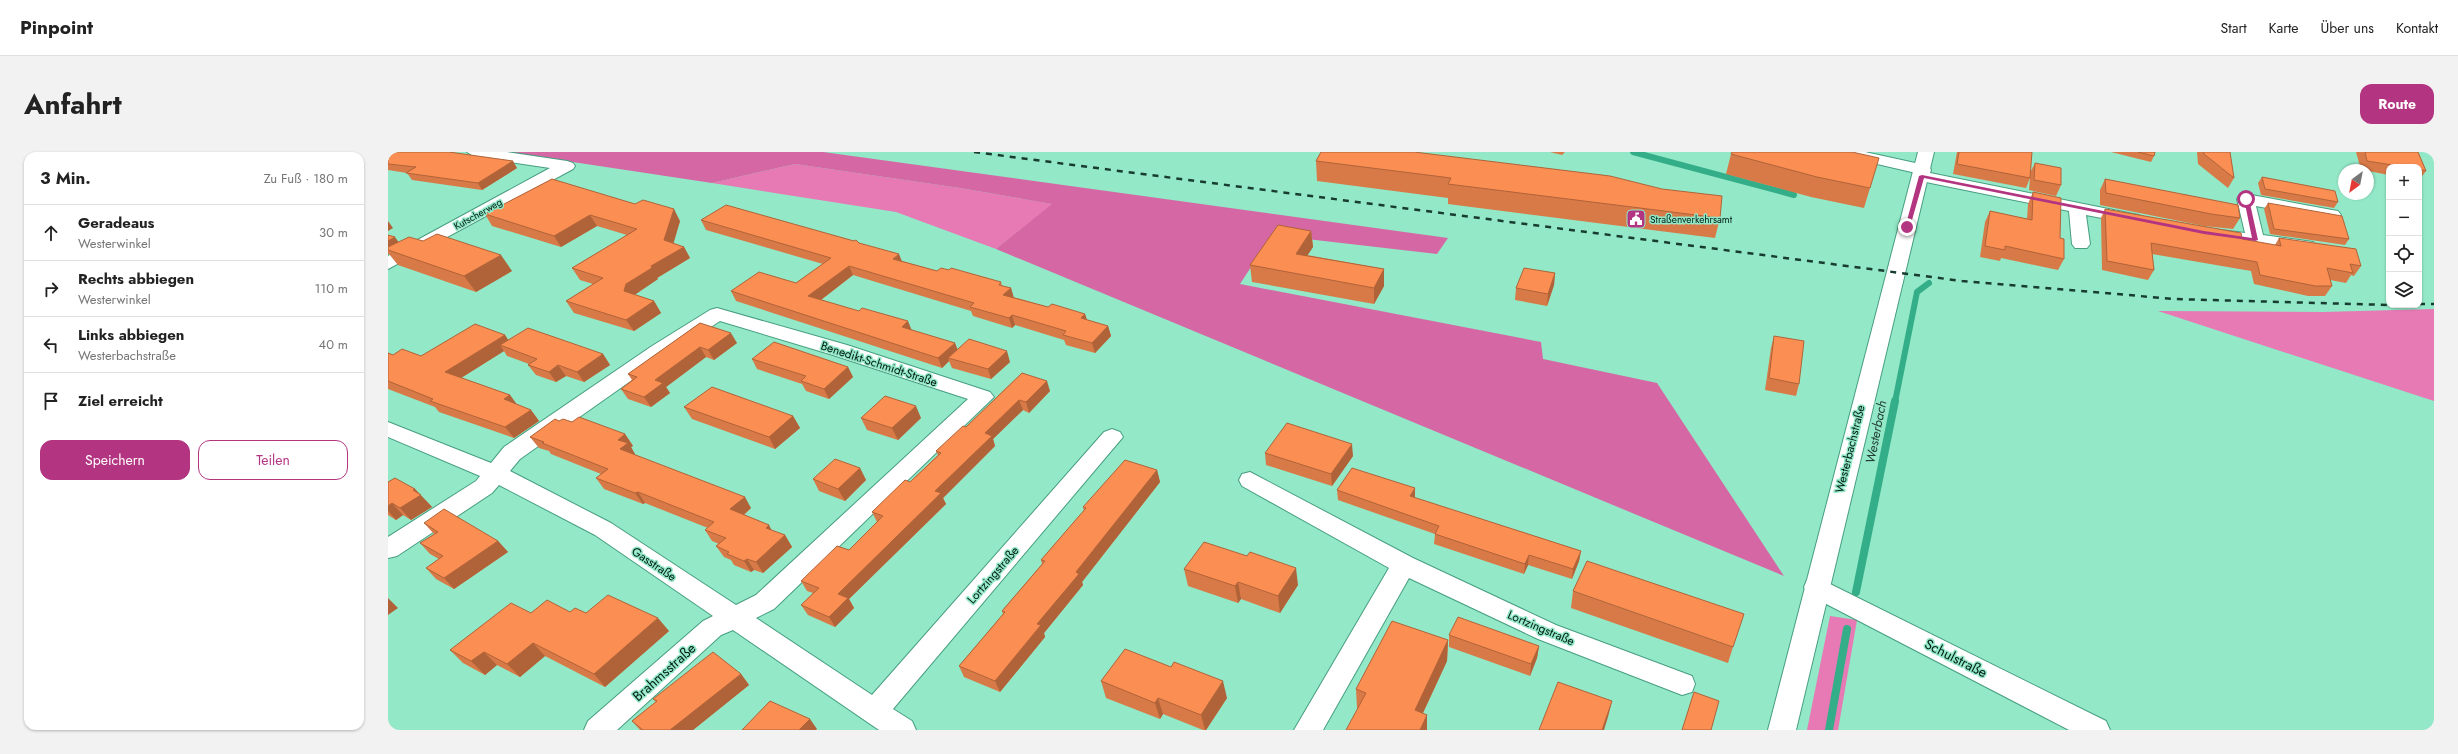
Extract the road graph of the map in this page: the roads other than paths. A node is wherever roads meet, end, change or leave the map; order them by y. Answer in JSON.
{"nodes":[{"id":1,"x":475,"y":152,"type":"edge"},
{"id":2,"x":1844,"y":152,"type":"edge"},
{"id":3,"x":1926,"y":152,"type":"edge"},
{"id":4,"x":1922,"y":173,"type":"junction"},
{"id":5,"x":2077,"y":208,"type":"junction"},
{"id":6,"x":2342,"y":216,"type":"edge"},
{"id":7,"x":2152,"y":222,"type":"edge"},
{"id":8,"x":2196,"y":231,"type":"edge"},
{"id":9,"x":2255,"y":240,"type":"junction"},
{"id":10,"x":2081,"y":244,"type":"dead end"},
{"id":11,"x":2322,"y":248,"type":"edge"},
{"id":12,"x":388,"y":263,"type":"edge"},
{"id":13,"x":388,"y":428,"type":"edge"},
{"id":14,"x":1112,"y":437,"type":"dead end"},
{"id":15,"x":495,"y":473,"type":"junction"},
{"id":16,"x":1250,"y":480,"type":"dead end"},
{"id":17,"x":388,"y":549,"type":"edge"},
{"id":18,"x":1404,"y":565,"type":"junction"},
{"id":19,"x":1816,"y":587,"type":"junction"},
{"id":20,"x":732,"y":617,"type":"junction"},
{"id":21,"x":1682,"y":684,"type":"dead end"},
{"id":22,"x":874,"y":712,"type":"junction"},
{"id":23,"x":598,"y":730,"type":"edge"},
{"id":24,"x":902,"y":730,"type":"edge"},
{"id":25,"x":1308,"y":730,"type":"edge"},
{"id":26,"x":1782,"y":730,"type":"edge"},
{"id":27,"x":2096,"y":730,"type":"edge"}],
"edges":[{"from":1,"to":12,"type":"street","name":"Kutscherweg"},
{"from":2,"to":4,"type":"street"},
{"from":3,"to":4,"type":"street","name":"Westerbachstraße"},
{"from":4,"to":5,"type":"street"},
{"from":4,"to":19,"type":"street","name":"Westerbachstraße"},
{"from":5,"to":7,"type":"street"},
{"from":5,"to":10,"type":"street"},
{"from":6,"to":9,"type":"street"},
{"from":8,"to":9,"type":"street"},
{"from":9,"to":11,"type":"street"},
{"from":13,"to":15,"type":"street","name":"Gasstraße"},
{"from":14,"to":22,"type":"street","name":"Lortzingstraße"},
{"from":15,"to":17,"type":"street"},
{"from":15,"to":20,"type":"street","name":"Gasstraße"},
{"from":15,"to":20,"type":"street","name":"Benedikt-Schmidt-Straße"},
{"from":16,"to":18,"type":"street","name":"Lortzingstraße"},
{"from":18,"to":21,"type":"street","name":"Lortzingstraße"},
{"from":18,"to":25,"type":"street"},
{"from":19,"to":26,"type":"street","name":"Westerbachstraße"},
{"from":19,"to":27,"type":"street","name":"Schulstraße"},
{"from":20,"to":22,"type":"street","name":"Gasstraße"},
{"from":20,"to":23,"type":"street","name":"Brahmsstraße"},
{"from":22,"to":24,"type":"street","name":"Gasstraße"}]}
